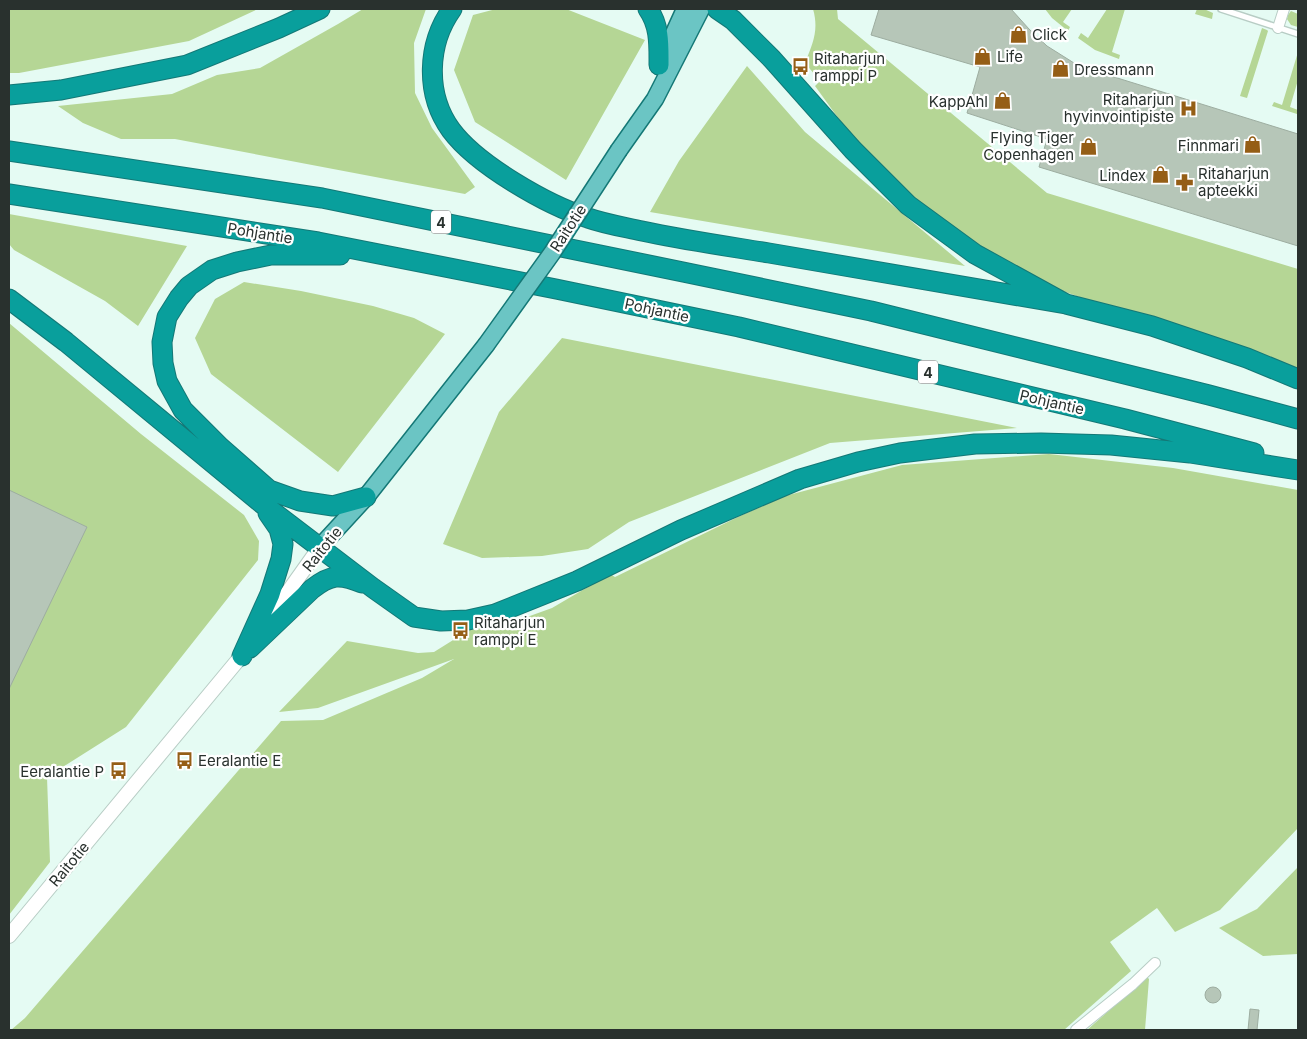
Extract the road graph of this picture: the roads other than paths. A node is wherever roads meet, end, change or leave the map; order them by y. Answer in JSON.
{"nodes":[{"id":1,"x":320,"y":9,"type":"edge"},
{"id":2,"x":452,"y":9,"type":"edge"},
{"id":3,"x":648,"y":9,"type":"edge"},
{"id":4,"x":685,"y":9,"type":"edge"},
{"id":5,"x":701,"y":9,"type":"edge"},
{"id":6,"x":716,"y":9,"type":"edge"},
{"id":7,"x":1221,"y":9,"type":"edge"},
{"id":8,"x":1284,"y":9,"type":"edge"},
{"id":9,"x":730,"y":14,"type":"edge"},
{"id":10,"x":1278,"y":28,"type":"junction"},
{"id":11,"x":1298,"y":34,"type":"edge"},
{"id":12,"x":659,"y":65,"type":"junction"},
{"id":13,"x":9,"y":96,"type":"edge"},
{"id":14,"x":620,"y":150,"type":"junction"},
{"id":15,"x":9,"y":151,"type":"edge"},
{"id":16,"x":9,"y":194,"type":"edge"},
{"id":17,"x":395,"y":257,"type":"junction"},
{"id":18,"x":9,"y":299,"type":"edge"},
{"id":19,"x":1066,"y":304,"type":"junction"},
{"id":20,"x":1298,"y":379,"type":"edge"},
{"id":21,"x":1298,"y":419,"type":"edge"},
{"id":22,"x":1298,"y":465,"type":"edge"},
{"id":23,"x":1298,"y":470,"type":"edge"},
{"id":24,"x":366,"y":497,"type":"junction"},
{"id":25,"x":260,"y":502,"type":"junction"},
{"id":26,"x":320,"y":547,"type":"junction"},
{"id":27,"x":373,"y":588,"type":"junction"},
{"id":28,"x":242,"y":656,"type":"junction"},
{"id":29,"x":9,"y":936,"type":"edge"},
{"id":30,"x":1154,"y":963,"type":"dead end"},
{"id":31,"x":1076,"y":1030,"type":"edge"}],
"edges":[{"from":1,"to":13,"type":"highway"},
{"from":2,"to":19,"type":"highway"},
{"from":3,"to":12,"type":"highway"},
{"from":4,"to":12,"type":"main road","name":"Raitotie"},
{"from":5,"to":14,"type":"main road","name":"Raitotie"},
{"from":6,"to":9,"type":"highway"},
{"from":7,"to":10,"type":"lane"},
{"from":8,"to":10,"type":"street"},
{"from":9,"to":19,"type":"highway"},
{"from":10,"to":11,"type":"lane"},
{"from":12,"to":14,"type":"main road","name":"Raitotie"},
{"from":14,"to":24,"type":"main road","name":"Raitotie","bridge":true},
{"from":15,"to":21,"type":"highway","number":"4"},
{"from":16,"to":17,"type":"highway","name":"Pohjantie","number":"4"},
{"from":17,"to":22,"type":"highway","name":"Pohjantie","number":"4"},
{"from":17,"to":24,"type":"highway"},
{"from":18,"to":25,"type":"highway"},
{"from":19,"to":20,"type":"highway"},
{"from":23,"to":27,"type":"highway"},
{"from":24,"to":26,"type":"main road","name":"Raitotie"},
{"from":25,"to":26,"type":"highway"},
{"from":25,"to":28,"type":"highway"},
{"from":26,"to":27,"type":"highway"},
{"from":26,"to":28,"type":"main road","name":"Raitotie"},
{"from":27,"to":28,"type":"highway"},
{"from":28,"to":29,"type":"main road","name":"Raitotie"},
{"from":30,"to":31,"type":"street"}]}
